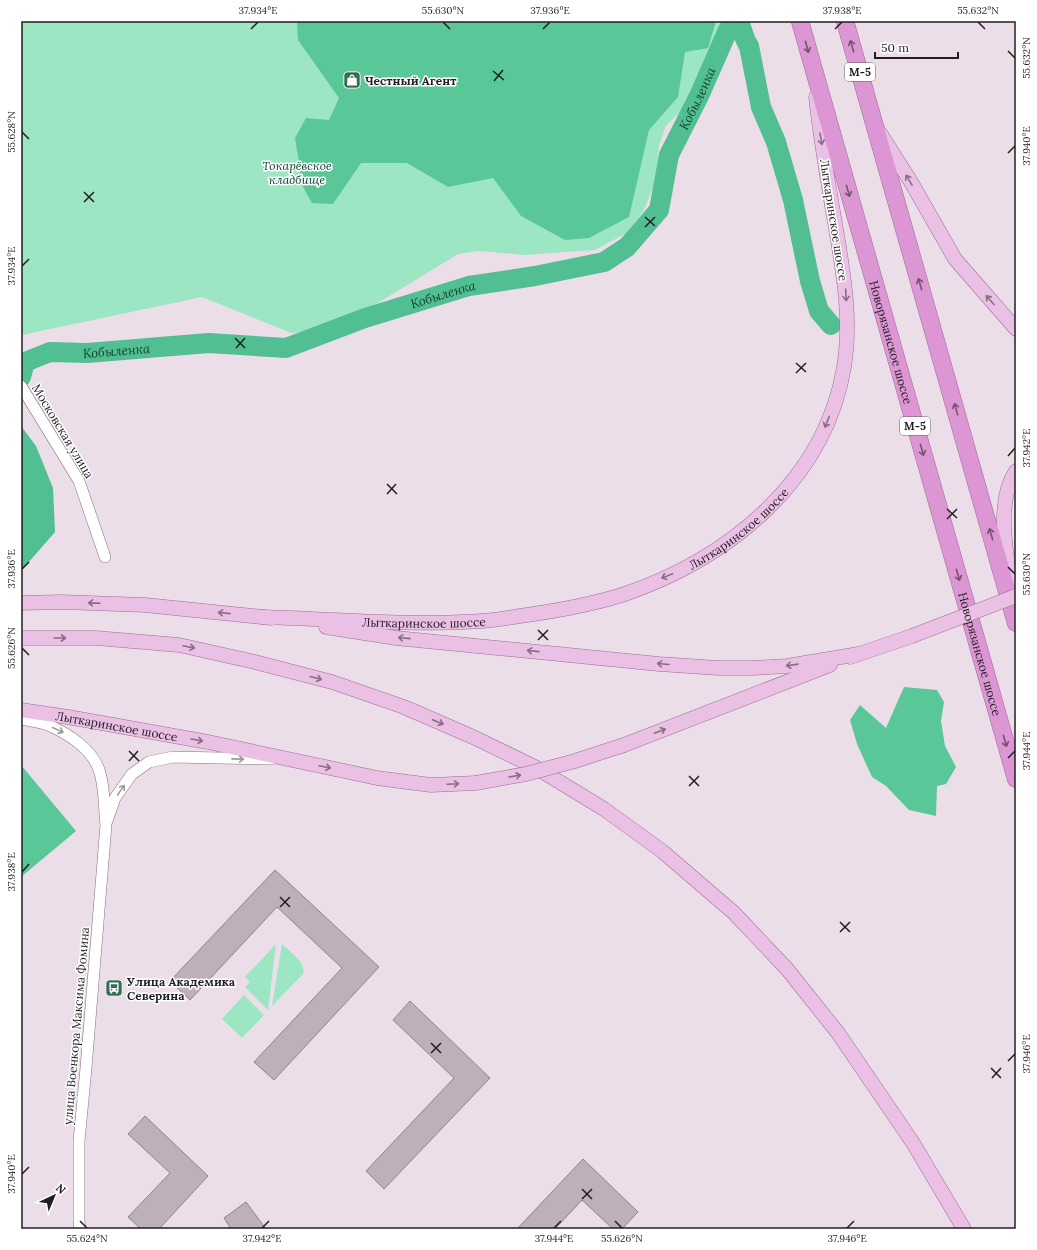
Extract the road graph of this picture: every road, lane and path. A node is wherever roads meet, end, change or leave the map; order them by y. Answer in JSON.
{"nodes":[{"id":1,"x":800,"y":21,"type":"edge"},
{"id":2,"x":845,"y":21,"type":"edge"},
{"id":3,"x":814,"y":72,"type":"junction"},
{"id":4,"x":874,"y":124,"type":"junction"},
{"id":5,"x":1016,"y":329,"type":"edge"},
{"id":6,"x":21,"y":386,"type":"edge"},
{"id":7,"x":1016,"y":471,"type":"edge"},
{"id":8,"x":105,"y":557,"type":"dead end"},
{"id":9,"x":21,"y":602,"type":"edge"},
{"id":10,"x":1015,"y":610,"type":"edge"},
{"id":11,"x":263,"y":617,"type":"junction"},
{"id":12,"x":21,"y":638,"type":"edge"},
{"id":13,"x":858,"y":654,"type":"junction"},
{"id":14,"x":21,"y":710,"type":"edge"},
{"id":15,"x":21,"y":719,"type":"edge"},
{"id":16,"x":288,"y":760,"type":"junction"},
{"id":17,"x":1016,"y":779,"type":"edge"},
{"id":18,"x":106,"y":825,"type":"junction"},
{"id":19,"x":80,"y":1229,"type":"edge"},
{"id":20,"x":964,"y":1229,"type":"edge"}],
"edges":[{"from":1,"to":3,"type":"highway","name":"Новорязанское шоссе","number":"М-5","one_way":true},
{"from":4,"to":2,"type":"highway","number":"М-5","one_way":true},
{"from":3,"to":11,"type":"main road","name":"Лыткаринское шоссе","one_way":true},
{"from":3,"to":17,"type":"highway","name":"Новорязанское шоссе","number":"М-5","one_way":true},
{"from":5,"to":4,"type":"main road","one_way":true},
{"from":10,"to":4,"type":"highway","number":"М-5","one_way":true},
{"from":6,"to":8,"type":"street","name":"Московская улица"},
{"from":7,"to":10,"type":"main road"},
{"from":11,"to":9,"type":"main road","name":"Лыткаринское шоссе","one_way":true},
{"from":10,"to":13,"type":"main road","name":"Лыткаринское шоссе","bridge":true},
{"from":13,"to":11,"type":"main road","name":"Лыткаринское шоссе","one_way":true},
{"from":12,"to":20,"type":"main road","one_way":true},
{"from":16,"to":13,"type":"main road","name":"Лыткаринское шоссе","one_way":true,"bridge":true},
{"from":14,"to":16,"type":"main road","name":"Лыткаринское шоссе","one_way":true},
{"from":15,"to":18,"type":"street","name":"улица Военкора Максима Фомина","one_way":true},
{"from":18,"to":16,"type":"street","name":"улица Военкора Максима Фомина","one_way":true},
{"from":18,"to":19,"type":"street","name":"улица Военкора Максима Фомина"}]}
